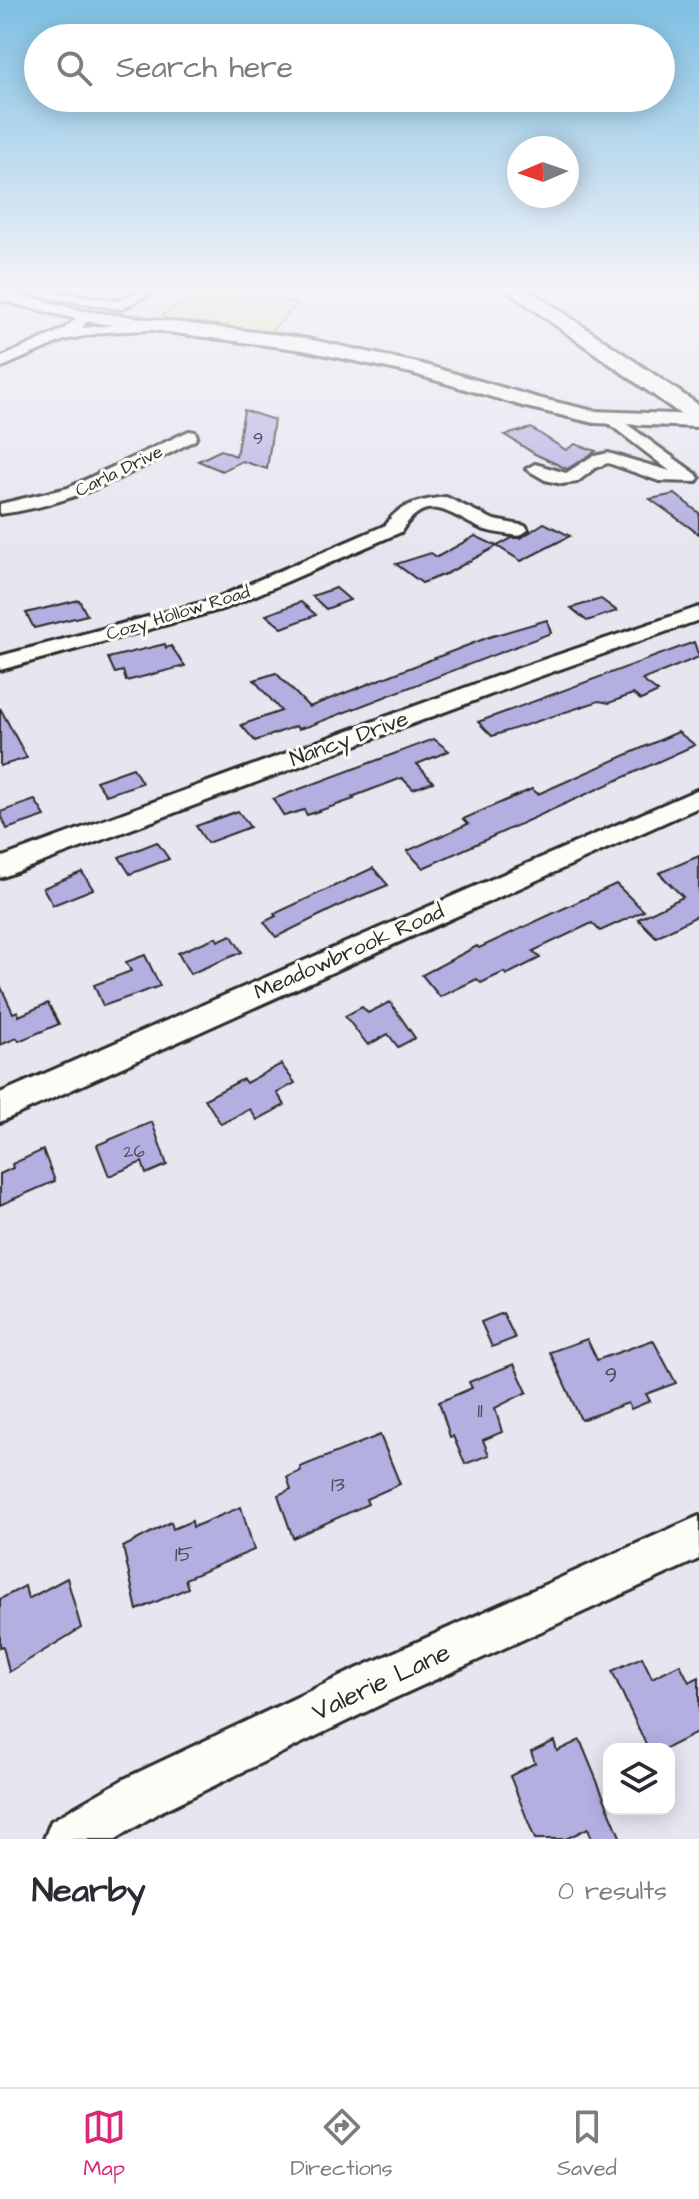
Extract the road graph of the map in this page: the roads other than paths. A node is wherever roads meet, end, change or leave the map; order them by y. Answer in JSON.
{"nodes":[{"id":1,"x":432,"y":373,"type":"edge"},
{"id":2,"x":635,"y":373,"type":"edge"},
{"id":3,"x":694,"y":414,"type":"edge"},
{"id":4,"x":614,"y":420,"type":"junction"},
{"id":5,"x":189,"y":436,"type":"dead end"},
{"id":6,"x":535,"y":469,"type":"dead end"},
{"id":7,"x":693,"y":481,"type":"edge"},
{"id":8,"x":0,"y":509,"type":"edge"},
{"id":9,"x":519,"y":530,"type":"dead end"},
{"id":10,"x":699,"y":613,"type":"edge"},
{"id":11,"x":0,"y":663,"type":"edge"},
{"id":12,"x":699,"y":797,"type":"edge"},
{"id":13,"x":0,"y":868,"type":"edge"},
{"id":14,"x":0,"y":1108,"type":"edge"},
{"id":15,"x":699,"y":1537,"type":"edge"},
{"id":16,"x":69,"y":1839,"type":"edge"}],
"edges":[{"from":1,"to":4,"type":"main road"},
{"from":2,"to":3,"type":"highway"},
{"from":3,"to":4,"type":"main road"},
{"from":4,"to":7,"type":"street"},
{"from":5,"to":8,"type":"street","name":"Carla Drive"},
{"from":6,"to":7,"type":"street"},
{"from":9,"to":11,"type":"street","name":"Cozy Hollow Road"},
{"from":10,"to":13,"type":"street","name":"Nancy Drive"},
{"from":12,"to":14,"type":"street","name":"Meadowbrook Road"},
{"from":15,"to":16,"type":"street","name":"Valerie Lane"}]}
